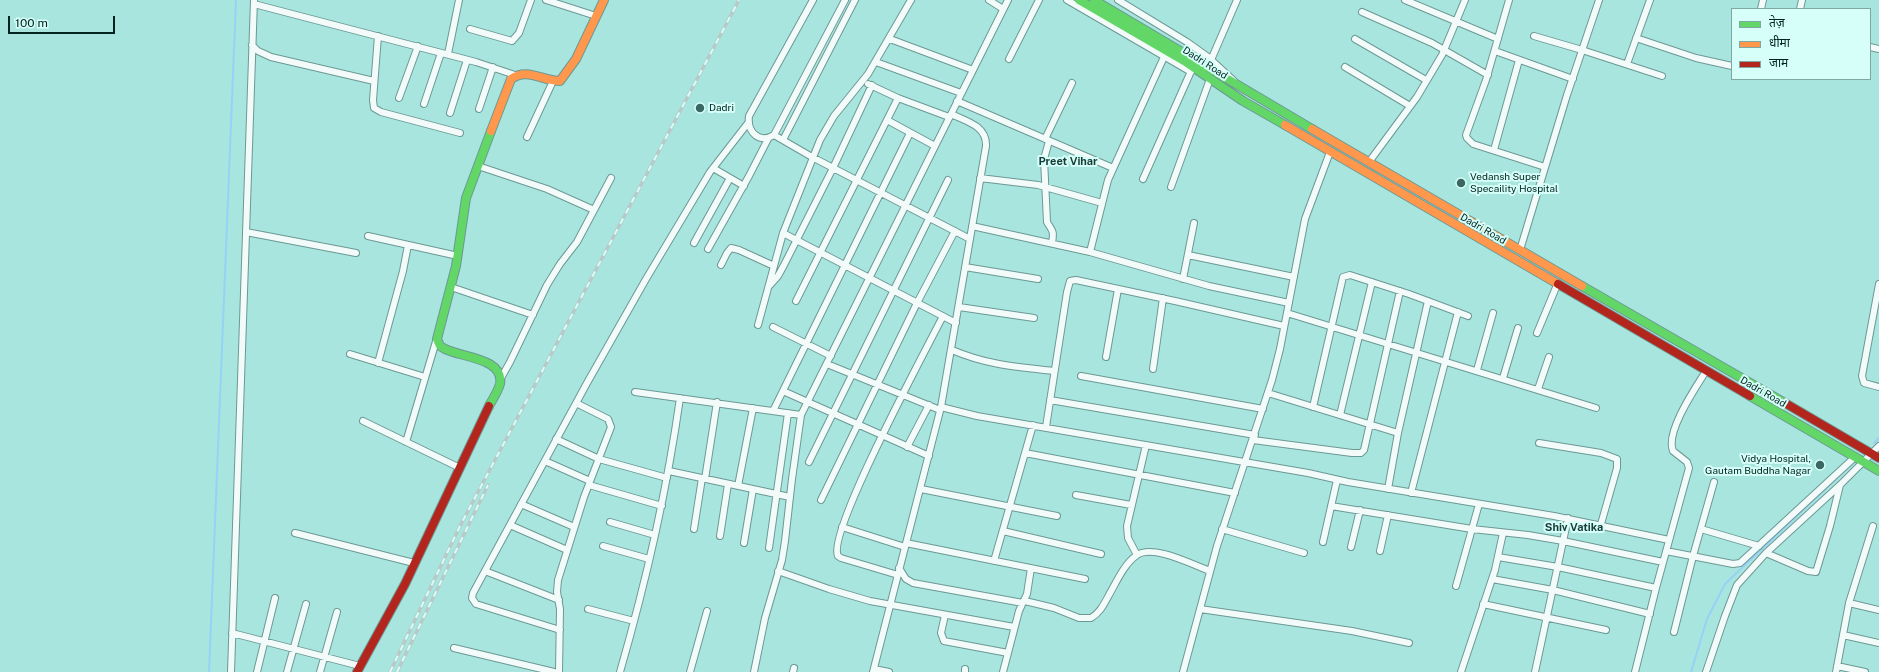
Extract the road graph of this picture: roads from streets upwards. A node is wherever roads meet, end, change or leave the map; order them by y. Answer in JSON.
{"nodes":[{"id":1,"x":459,"y":0,"type":"edge"},
{"id":2,"x":531,"y":0,"type":"edge"},
{"id":3,"x":546,"y":0,"type":"edge"},
{"id":4,"x":604,"y":0,"type":"edge"},
{"id":5,"x":813,"y":0,"type":"edge"},
{"id":6,"x":845,"y":0,"type":"edge"},
{"id":7,"x":855,"y":0,"type":"edge"},
{"id":8,"x":911,"y":0,"type":"edge"},
{"id":9,"x":989,"y":0,"type":"edge"},
{"id":10,"x":1008,"y":0,"type":"edge"},
{"id":11,"x":1039,"y":0,"type":"edge"},
{"id":12,"x":1067,"y":0,"type":"edge"},
{"id":13,"x":1079,"y":0,"type":"edge"},
{"id":14,"x":1094,"y":0,"type":"edge"},
{"id":15,"x":1118,"y":0,"type":"edge"},
{"id":16,"x":1237,"y":0,"type":"edge"},
{"id":17,"x":1404,"y":0,"type":"edge"},
{"id":18,"x":1465,"y":0,"type":"edge"},
{"id":19,"x":1509,"y":0,"type":"edge"},
{"id":20,"x":1599,"y":0,"type":"edge"},
{"id":21,"x":1650,"y":0,"type":"edge"},
{"id":22,"x":254,"y":2,"type":"edge"},
{"id":23,"x":1003,"y":9,"type":"junction"},
{"id":24,"x":1362,"y":12,"type":"dead end"},
{"id":25,"x":596,"y":16,"type":"junction"},
{"id":26,"x":1456,"y":22,"type":"junction"},
{"id":27,"x":470,"y":29,"type":"dead end"},
{"id":28,"x":378,"y":36,"type":"junction"},
{"id":29,"x":1534,"y":36,"type":"dead end"},
{"id":30,"x":1636,"y":38,"type":"junction"},
{"id":31,"x":890,"y":39,"type":"junction"},
{"id":32,"x":1355,"y":39,"type":"dead end"},
{"id":33,"x":1498,"y":39,"type":"junction"},
{"id":34,"x":252,"y":45,"type":"junction"},
{"id":35,"x":418,"y":46,"type":"junction"},
{"id":36,"x":1444,"y":49,"type":"junction"},
{"id":37,"x":1582,"y":50,"type":"junction"},
{"id":38,"x":1495,"y":51,"type":"junction"},
{"id":39,"x":445,"y":54,"type":"junction"},
{"id":40,"x":1164,"y":57,"type":"junction"},
{"id":41,"x":1009,"y":59,"type":"dead end"},
{"id":42,"x":467,"y":60,"type":"junction"},
{"id":43,"x":1211,"y":60,"type":"junction"},
{"id":44,"x":1519,"y":60,"type":"junction"},
{"id":45,"x":876,"y":62,"type":"junction"},
{"id":46,"x":1627,"y":64,"type":"junction"},
{"id":47,"x":1731,"y":66,"type":"edge"},
{"id":48,"x":493,"y":67,"type":"junction"},
{"id":49,"x":1345,"y":67,"type":"dead end"},
{"id":50,"x":972,"y":70,"type":"junction"},
{"id":51,"x":1191,"y":70,"type":"junction"},
{"id":52,"x":515,"y":75,"type":"junction"},
{"id":53,"x":1488,"y":75,"type":"junction"},
{"id":54,"x":1662,"y":76,"type":"dead end"},
{"id":55,"x":1572,"y":78,"type":"junction"},
{"id":56,"x":1210,"y":79,"type":"junction"},
{"id":57,"x":1426,"y":80,"type":"junction"},
{"id":58,"x":374,"y":81,"type":"junction"},
{"id":59,"x":553,"y":81,"type":"junction"},
{"id":60,"x":863,"y":81,"type":"junction"},
{"id":61,"x":1072,"y":83,"type":"dead end"},
{"id":62,"x":872,"y":85,"type":"junction"},
{"id":63,"x":1239,"y":85,"type":"junction"},
{"id":64,"x":961,"y":93,"type":"junction"},
{"id":65,"x":399,"y":98,"type":"dead end"},
{"id":66,"x":898,"y":98,"type":"junction"},
{"id":67,"x":957,"y":101,"type":"junction"},
{"id":68,"x":424,"y":104,"type":"dead end"},
{"id":69,"x":1410,"y":106,"type":"junction"},
{"id":70,"x":479,"y":109,"type":"dead end"},
{"id":71,"x":450,"y":113,"type":"dead end"},
{"id":72,"x":950,"y":116,"type":"junction"},
{"id":73,"x":887,"y":120,"type":"junction"},
{"id":74,"x":748,"y":123,"type":"junction"},
{"id":75,"x":460,"y":133,"type":"dead end"},
{"id":76,"x":910,"y":133,"type":"junction"},
{"id":77,"x":774,"y":135,"type":"junction"},
{"id":78,"x":527,"y":137,"type":"dead end"},
{"id":79,"x":768,"y":139,"type":"junction"},
{"id":80,"x":783,"y":140,"type":"junction"},
{"id":81,"x":1047,"y":140,"type":"junction"},
{"id":82,"x":935,"y":146,"type":"junction"},
{"id":83,"x":1494,"y":150,"type":"junction"},
{"id":84,"x":1330,"y":152,"type":"junction"},
{"id":85,"x":812,"y":157,"type":"junction"},
{"id":86,"x":1369,"y":162,"type":"junction"},
{"id":87,"x":478,"y":166,"type":"junction"},
{"id":88,"x":1545,"y":167,"type":"junction"},
{"id":89,"x":713,"y":168,"type":"junction"},
{"id":90,"x":833,"y":168,"type":"junction"},
{"id":91,"x":1113,"y":168,"type":"junction"},
{"id":92,"x":611,"y":178,"type":"dead end"},
{"id":93,"x":730,"y":178,"type":"junction"},
{"id":94,"x":980,"y":178,"type":"junction"},
{"id":95,"x":1143,"y":179,"type":"dead end"},
{"id":96,"x":857,"y":180,"type":"junction"},
{"id":97,"x":948,"y":180,"type":"dead end"},
{"id":98,"x":744,"y":186,"type":"junction"},
{"id":99,"x":1044,"y":187,"type":"junction"},
{"id":100,"x":1171,"y":187,"type":"dead end"},
{"id":101,"x":882,"y":194,"type":"junction"},
{"id":102,"x":1102,"y":203,"type":"junction"},
{"id":103,"x":906,"y":206,"type":"junction"},
{"id":104,"x":594,"y":210,"type":"junction"},
{"id":105,"x":930,"y":218,"type":"junction"},
{"id":106,"x":1194,"y":223,"type":"dead end"},
{"id":107,"x":972,"y":226,"type":"junction"},
{"id":108,"x":246,"y":232,"type":"junction"},
{"id":109,"x":955,"y":232,"type":"junction"},
{"id":110,"x":783,"y":233,"type":"junction"},
{"id":111,"x":368,"y":236,"type":"dead end"},
{"id":112,"x":970,"y":239,"type":"junction"},
{"id":113,"x":796,"y":240,"type":"junction"},
{"id":114,"x":694,"y":243,"type":"dead end"},
{"id":115,"x":1052,"y":243,"type":"junction"},
{"id":116,"x":408,"y":245,"type":"junction"},
{"id":117,"x":708,"y":249,"type":"dead end"},
{"id":118,"x":1520,"y":250,"type":"junction"},
{"id":119,"x":1090,"y":252,"type":"junction"},
{"id":120,"x":356,"y":253,"type":"dead end"},
{"id":121,"x":821,"y":253,"type":"junction"},
{"id":122,"x":1188,"y":255,"type":"junction"},
{"id":123,"x":458,"y":256,"type":"junction"},
{"id":124,"x":721,"y":265,"type":"dead end"},
{"id":125,"x":774,"y":266,"type":"junction"},
{"id":126,"x":844,"y":266,"type":"junction"},
{"id":127,"x":965,"y":267,"type":"junction"},
{"id":128,"x":1294,"y":277,"type":"junction"},
{"id":129,"x":869,"y":279,"type":"junction"},
{"id":130,"x":1038,"y":279,"type":"dead end"},
{"id":131,"x":1183,"y":279,"type":"junction"},
{"id":132,"x":1372,"y":282,"type":"junction"},
{"id":133,"x":1557,"y":284,"type":"junction"},
{"id":134,"x":1879,"y":284,"type":"edge"},
{"id":135,"x":451,"y":287,"type":"junction"},
{"id":136,"x":768,"y":287,"type":"junction"},
{"id":137,"x":1118,"y":289,"type":"junction"},
{"id":138,"x":1400,"y":291,"type":"junction"},
{"id":139,"x":893,"y":292,"type":"junction"},
{"id":140,"x":1162,"y":298,"type":"junction"},
{"id":141,"x":796,"y":301,"type":"dead end"},
{"id":142,"x":1428,"y":301,"type":"junction"},
{"id":143,"x":917,"y":303,"type":"junction"},
{"id":144,"x":1289,"y":303,"type":"junction"},
{"id":145,"x":959,"y":307,"type":"junction"},
{"id":146,"x":1287,"y":312,"type":"junction"},
{"id":147,"x":1458,"y":312,"type":"junction"},
{"id":148,"x":1493,"y":313,"type":"dead end"},
{"id":149,"x":533,"y":315,"type":"junction"},
{"id":150,"x":943,"y":316,"type":"junction"},
{"id":151,"x":1468,"y":316,"type":"dead end"},
{"id":152,"x":1034,"y":318,"type":"dead end"},
{"id":153,"x":956,"y":323,"type":"junction"},
{"id":154,"x":758,"y":325,"type":"dead end"},
{"id":155,"x":1284,"y":326,"type":"junction"},
{"id":156,"x":1331,"y":326,"type":"junction"},
{"id":157,"x":773,"y":327,"type":"dead end"},
{"id":158,"x":1518,"y":328,"type":"dead end"},
{"id":159,"x":1537,"y":333,"type":"dead end"},
{"id":160,"x":1360,"y":335,"type":"junction"},
{"id":161,"x":437,"y":338,"type":"junction"},
{"id":162,"x":806,"y":344,"type":"junction"},
{"id":163,"x":1389,"y":344,"type":"junction"},
{"id":164,"x":952,"y":350,"type":"junction"},
{"id":165,"x":1416,"y":352,"type":"junction"},
{"id":166,"x":350,"y":354,"type":"dead end"},
{"id":167,"x":831,"y":356,"type":"junction"},
{"id":168,"x":1106,"y":357,"type":"dead end"},
{"id":169,"x":1549,"y":357,"type":"dead end"},
{"id":170,"x":1444,"y":360,"type":"junction"},
{"id":171,"x":378,"y":363,"type":"junction"},
{"id":172,"x":827,"y":364,"type":"junction"},
{"id":173,"x":1153,"y":370,"type":"dead end"},
{"id":174,"x":1476,"y":370,"type":"junction"},
{"id":175,"x":1054,"y":371,"type":"junction"},
{"id":176,"x":1706,"y":371,"type":"junction"},
{"id":177,"x":852,"y":374,"type":"junction"},
{"id":178,"x":1081,"y":376,"type":"dead end"},
{"id":179,"x":425,"y":378,"type":"junction"},
{"id":180,"x":501,"y":378,"type":"junction"},
{"id":181,"x":1503,"y":378,"type":"junction"},
{"id":182,"x":878,"y":384,"type":"junction"},
{"id":183,"x":1879,"y":387,"type":"edge"},
{"id":184,"x":1538,"y":389,"type":"junction"},
{"id":185,"x":783,"y":391,"type":"junction"},
{"id":186,"x":635,"y":392,"type":"dead end"},
{"id":187,"x":1268,"y":393,"type":"junction"},
{"id":188,"x":903,"y":395,"type":"junction"},
{"id":189,"x":680,"y":398,"type":"junction"},
{"id":190,"x":1050,"y":400,"type":"junction"},
{"id":191,"x":717,"y":402,"type":"junction"},
{"id":192,"x":807,"y":402,"type":"junction"},
{"id":193,"x":576,"y":403,"type":"junction"},
{"id":194,"x":929,"y":405,"type":"junction"},
{"id":195,"x":1314,"y":407,"type":"junction"},
{"id":196,"x":753,"y":408,"type":"junction"},
{"id":197,"x":941,"y":408,"type":"junction"},
{"id":198,"x":1596,"y":408,"type":"dead end"},
{"id":199,"x":1263,"y":409,"type":"junction"},
{"id":200,"x":774,"y":411,"type":"junction"},
{"id":201,"x":788,"y":413,"type":"junction"},
{"id":202,"x":833,"y":413,"type":"junction"},
{"id":203,"x":801,"y":415,"type":"junction"},
{"id":204,"x":1340,"y":415,"type":"junction"},
{"id":205,"x":363,"y":421,"type":"dead end"},
{"id":206,"x":858,"y":424,"type":"junction"},
{"id":207,"x":1368,"y":424,"type":"junction"},
{"id":208,"x":1033,"y":425,"type":"junction"},
{"id":209,"x":1046,"y":427,"type":"junction"},
{"id":210,"x":1398,"y":433,"type":"junction"},
{"id":211,"x":883,"y":436,"type":"junction"},
{"id":212,"x":1254,"y":437,"type":"junction"},
{"id":213,"x":556,"y":439,"type":"junction"},
{"id":214,"x":406,"y":442,"type":"junction"},
{"id":215,"x":1539,"y":443,"type":"dead end"},
{"id":216,"x":1146,"y":445,"type":"junction"},
{"id":217,"x":1879,"y":446,"type":"edge"},
{"id":218,"x":907,"y":447,"type":"junction"},
{"id":219,"x":1025,"y":453,"type":"junction"},
{"id":220,"x":929,"y":456,"type":"junction"},
{"id":221,"x":1875,"y":456,"type":"edge"},
{"id":222,"x":1855,"y":457,"type":"junction"},
{"id":223,"x":599,"y":459,"type":"junction"},
{"id":224,"x":545,"y":461,"type":"junction"},
{"id":225,"x":809,"y":462,"type":"dead end"},
{"id":226,"x":1864,"y":462,"type":"junction"},
{"id":227,"x":1245,"y":463,"type":"junction"},
{"id":228,"x":460,"y":468,"type":"junction"},
{"id":229,"x":669,"y":471,"type":"junction"},
{"id":230,"x":1879,"y":471,"type":"edge"},
{"id":231,"x":1138,"y":474,"type":"junction"},
{"id":232,"x":667,"y":478,"type":"junction"},
{"id":233,"x":703,"y":478,"type":"junction"},
{"id":234,"x":1337,"y":480,"type":"junction"},
{"id":235,"x":1714,"y":482,"type":"dead end"},
{"id":236,"x":590,"y":483,"type":"junction"},
{"id":237,"x":728,"y":484,"type":"junction"},
{"id":238,"x":1840,"y":485,"type":"junction"},
{"id":239,"x":738,"y":486,"type":"junction"},
{"id":240,"x":752,"y":489,"type":"junction"},
{"id":241,"x":921,"y":489,"type":"junction"},
{"id":242,"x":1388,"y":489,"type":"junction"},
{"id":243,"x":1235,"y":493,"type":"junction"},
{"id":244,"x":1411,"y":493,"type":"junction"},
{"id":245,"x":776,"y":494,"type":"junction"},
{"id":246,"x":1076,"y":495,"type":"dead end"},
{"id":247,"x":790,"y":496,"type":"junction"},
{"id":248,"x":821,"y":500,"type":"dead end"},
{"id":249,"x":521,"y":504,"type":"junction"},
{"id":250,"x":1479,"y":504,"type":"junction"},
{"id":251,"x":1131,"y":505,"type":"junction"},
{"id":252,"x":662,"y":506,"type":"junction"},
{"id":253,"x":1011,"y":506,"type":"junction"},
{"id":254,"x":1332,"y":506,"type":"junction"},
{"id":255,"x":1360,"y":510,"type":"junction"},
{"id":256,"x":1388,"y":515,"type":"junction"},
{"id":257,"x":1056,"y":516,"type":"dead end"},
{"id":258,"x":1568,"y":518,"type":"junction"},
{"id":259,"x":610,"y":522,"type":"dead end"},
{"id":260,"x":1601,"y":524,"type":"junction"},
{"id":261,"x":510,"y":525,"type":"junction"},
{"id":262,"x":1873,"y":526,"type":"dead end"},
{"id":263,"x":574,"y":527,"type":"junction"},
{"id":264,"x":842,"y":527,"type":"junction"},
{"id":265,"x":694,"y":529,"type":"dead end"},
{"id":266,"x":1222,"y":529,"type":"junction"},
{"id":267,"x":1701,"y":529,"type":"junction"},
{"id":268,"x":1472,"y":530,"type":"junction"},
{"id":269,"x":1003,"y":531,"type":"junction"},
{"id":270,"x":295,"y":533,"type":"dead end"},
{"id":271,"x":1503,"y":533,"type":"junction"},
{"id":272,"x":655,"y":535,"type":"junction"},
{"id":273,"x":720,"y":536,"type":"dead end"},
{"id":274,"x":1669,"y":540,"type":"junction"},
{"id":275,"x":1563,"y":541,"type":"junction"},
{"id":276,"x":1323,"y":542,"type":"dead end"},
{"id":277,"x":744,"y":543,"type":"dead end"},
{"id":278,"x":906,"y":545,"type":"junction"},
{"id":279,"x":602,"y":546,"type":"dead end"},
{"id":280,"x":1759,"y":546,"type":"junction"},
{"id":281,"x":1351,"y":547,"type":"dead end"},
{"id":282,"x":770,"y":548,"type":"dead end"},
{"id":283,"x":567,"y":550,"type":"junction"},
{"id":284,"x":1380,"y":551,"type":"dead end"},
{"id":285,"x":1666,"y":551,"type":"junction"},
{"id":286,"x":1304,"y":553,"type":"dead end"},
{"id":287,"x":1766,"y":553,"type":"junction"},
{"id":288,"x":1101,"y":554,"type":"dead end"},
{"id":289,"x":1137,"y":555,"type":"junction"},
{"id":290,"x":1693,"y":556,"type":"junction"},
{"id":291,"x":1498,"y":557,"type":"junction"},
{"id":292,"x":649,"y":559,"type":"junction"},
{"id":293,"x":994,"y":561,"type":"junction"},
{"id":294,"x":1663,"y":562,"type":"junction"},
{"id":295,"x":414,"y":563,"type":"junction"},
{"id":296,"x":1558,"y":567,"type":"junction"},
{"id":297,"x":899,"y":568,"type":"junction"},
{"id":298,"x":1031,"y":568,"type":"junction"},
{"id":299,"x":485,"y":571,"type":"junction"},
{"id":300,"x":778,"y":571,"type":"junction"},
{"id":301,"x":1210,"y":571,"type":"junction"},
{"id":302,"x":898,"y":575,"type":"junction"},
{"id":303,"x":1085,"y":579,"type":"dead end"},
{"id":304,"x":1492,"y":579,"type":"junction"},
{"id":305,"x":1456,"y":586,"type":"dead end"},
{"id":306,"x":1656,"y":588,"type":"junction"},
{"id":307,"x":1553,"y":590,"type":"junction"},
{"id":308,"x":275,"y":598,"type":"dead end"},
{"id":309,"x":559,"y":600,"type":"junction"},
{"id":310,"x":1024,"y":602,"type":"junction"},
{"id":311,"x":306,"y":604,"type":"dead end"},
{"id":312,"x":1483,"y":604,"type":"junction"},
{"id":313,"x":1850,"y":604,"type":"junction"},
{"id":314,"x":890,"y":606,"type":"junction"},
{"id":315,"x":588,"y":609,"type":"dead end"},
{"id":316,"x":1200,"y":609,"type":"junction"},
{"id":317,"x":1879,"y":610,"type":"edge"},
{"id":318,"x":707,"y":611,"type":"dead end"},
{"id":319,"x":337,"y":612,"type":"dead end"},
{"id":320,"x":1650,"y":614,"type":"junction"},
{"id":321,"x":945,"y":615,"type":"junction"},
{"id":322,"x":1547,"y":617,"type":"junction"},
{"id":323,"x":634,"y":621,"type":"junction"},
{"id":324,"x":1014,"y":627,"type":"junction"},
{"id":325,"x":560,"y":630,"type":"junction"},
{"id":326,"x":1606,"y":630,"type":"dead end"},
{"id":327,"x":1674,"y":632,"type":"dead end"},
{"id":328,"x":232,"y":633,"type":"junction"},
{"id":329,"x":1843,"y":635,"type":"junction"},
{"id":330,"x":264,"y":641,"type":"junction"},
{"id":331,"x":1409,"y":643,"type":"dead end"},
{"id":332,"x":1879,"y":643,"type":"edge"},
{"id":333,"x":454,"y":648,"type":"dead end"},
{"id":334,"x":294,"y":649,"type":"junction"},
{"id":335,"x":1008,"y":653,"type":"junction"},
{"id":336,"x":324,"y":656,"type":"junction"},
{"id":337,"x":359,"y":669,"type":"edge"},
{"id":338,"x":1836,"y":669,"type":"edge"},
{"id":339,"x":874,"y":671,"type":"edge"},
{"id":340,"x":231,"y":672,"type":"edge"},
{"id":341,"x":257,"y":672,"type":"edge"},
{"id":342,"x":287,"y":672,"type":"edge"},
{"id":343,"x":320,"y":672,"type":"edge"},
{"id":344,"x":554,"y":672,"type":"edge"},
{"id":345,"x":559,"y":672,"type":"edge"},
{"id":346,"x":620,"y":672,"type":"edge"},
{"id":347,"x":690,"y":672,"type":"edge"},
{"id":348,"x":754,"y":672,"type":"edge"},
{"id":349,"x":889,"y":672,"type":"edge"},
{"id":350,"x":1003,"y":672,"type":"edge"},
{"id":351,"x":1183,"y":672,"type":"edge"},
{"id":352,"x":1461,"y":672,"type":"edge"},
{"id":353,"x":1535,"y":672,"type":"edge"},
{"id":354,"x":1635,"y":672,"type":"edge"},
{"id":355,"x":1706,"y":672,"type":"edge"},
{"id":356,"x":1865,"y":672,"type":"edge"}],
"edges":[{"from":1,"to":39,"type":"street"},
{"from":2,"to":27,"type":"street"},
{"from":3,"to":25,"type":"street"},
{"from":4,"to":25,"type":"street"},
{"from":5,"to":74,"type":"street"},
{"from":6,"to":77,"type":"street"},
{"from":7,"to":80,"type":"street"},
{"from":8,"to":31,"type":"street"},
{"from":9,"to":23,"type":"street"},
{"from":10,"to":23,"type":"street"},
{"from":11,"to":41,"type":"street"},
{"from":12,"to":40,"type":"street"},
{"from":13,"to":51,"type":"street","name":"Dadri Road"},
{"from":14,"to":63,"type":"street","name":"Dadri Road"},
{"from":15,"to":43,"type":"street"},
{"from":16,"to":43,"type":"street"},
{"from":17,"to":26,"type":"street"},
{"from":18,"to":26,"type":"street"},
{"from":19,"to":33,"type":"street"},
{"from":20,"to":37,"type":"street"},
{"from":21,"to":30,"type":"street"},
{"from":22,"to":28,"type":"street"},
{"from":22,"to":34,"type":"street"},
{"from":23,"to":50,"type":"street"},
{"from":24,"to":36,"type":"street"},
{"from":25,"to":59,"type":"street"},
{"from":26,"to":33,"type":"street"},
{"from":26,"to":36,"type":"street"},
{"from":28,"to":35,"type":"street"},
{"from":28,"to":58,"type":"street"},
{"from":29,"to":37,"type":"street"},
{"from":30,"to":46,"type":"street"},
{"from":30,"to":47,"type":"street"},
{"from":31,"to":45,"type":"street"},
{"from":31,"to":50,"type":"street"},
{"from":32,"to":57,"type":"street"},
{"from":33,"to":38,"type":"street"},
{"from":34,"to":58,"type":"street"},
{"from":34,"to":108,"type":"street"},
{"from":35,"to":39,"type":"street"},
{"from":35,"to":65,"type":"street"},
{"from":36,"to":53,"type":"street"},
{"from":36,"to":57,"type":"street"},
{"from":37,"to":46,"type":"street"},
{"from":37,"to":55,"type":"street"},
{"from":38,"to":44,"type":"street"},
{"from":38,"to":53,"type":"street"},
{"from":39,"to":42,"type":"street"},
{"from":39,"to":68,"type":"street"},
{"from":40,"to":51,"type":"street"},
{"from":40,"to":91,"type":"street"},
{"from":42,"to":48,"type":"street"},
{"from":42,"to":71,"type":"street"},
{"from":43,"to":63,"type":"street"},
{"from":44,"to":55,"type":"street"},
{"from":44,"to":83,"type":"street"},
{"from":45,"to":60,"type":"street"},
{"from":45,"to":64,"type":"street"},
{"from":46,"to":54,"type":"street"},
{"from":48,"to":52,"type":"street"},
{"from":48,"to":70,"type":"street"},
{"from":49,"to":69,"type":"street"},
{"from":50,"to":64,"type":"street"},
{"from":51,"to":56,"type":"street","name":"Dadri Road"},
{"from":51,"to":95,"type":"street"},
{"from":52,"to":59,"type":"street"},
{"from":52,"to":87,"type":"street"},
{"from":53,"to":83,"type":"street"},
{"from":55,"to":88,"type":"street"},
{"from":56,"to":84,"type":"street","name":"Dadri Road"},
{"from":56,"to":100,"type":"street"},
{"from":57,"to":69,"type":"street"},
{"from":58,"to":75,"type":"street"},
{"from":59,"to":78,"type":"street"},
{"from":60,"to":62,"type":"street"},
{"from":60,"to":85,"type":"street"},
{"from":61,"to":81,"type":"street"},
{"from":62,"to":66,"type":"street"},
{"from":62,"to":90,"type":"street"},
{"from":63,"to":86,"type":"street","name":"Dadri Road"},
{"from":64,"to":67,"type":"street"},
{"from":66,"to":72,"type":"street"},
{"from":66,"to":73,"type":"street"},
{"from":67,"to":72,"type":"street"},
{"from":67,"to":81,"type":"street"},
{"from":69,"to":86,"type":"street"},
{"from":72,"to":82,"type":"street"},
{"from":72,"to":94,"type":"street"},
{"from":73,"to":76,"type":"street"},
{"from":73,"to":96,"type":"street"},
{"from":74,"to":79,"type":"street"},
{"from":74,"to":89,"type":"street"},
{"from":76,"to":82,"type":"street"},
{"from":76,"to":101,"type":"street"},
{"from":77,"to":79,"type":"street"},
{"from":77,"to":80,"type":"street"},
{"from":79,"to":98,"type":"street"},
{"from":80,"to":85,"type":"street"},
{"from":81,"to":91,"type":"street"},
{"from":81,"to":99,"type":"street"},
{"from":82,"to":103,"type":"street"},
{"from":83,"to":88,"type":"street"},
{"from":84,"to":128,"type":"street"},
{"from":84,"to":133,"type":"street","name":"Dadri Road"},
{"from":85,"to":90,"type":"street"},
{"from":85,"to":110,"type":"street"},
{"from":86,"to":118,"type":"street","name":"Dadri Road"},
{"from":87,"to":104,"type":"street"},
{"from":87,"to":123,"type":"street"},
{"from":88,"to":118,"type":"street"},
{"from":89,"to":93,"type":"street"},
{"from":89,"to":193,"type":"street"},
{"from":90,"to":96,"type":"street"},
{"from":90,"to":113,"type":"street"},
{"from":91,"to":102,"type":"street"},
{"from":92,"to":104,"type":"street"},
{"from":93,"to":98,"type":"street"},
{"from":93,"to":114,"type":"street"},
{"from":94,"to":99,"type":"street"},
{"from":94,"to":107,"type":"street"},
{"from":96,"to":101,"type":"street"},
{"from":96,"to":121,"type":"street"},
{"from":97,"to":105,"type":"street"},
{"from":98,"to":117,"type":"street"},
{"from":99,"to":102,"type":"street"},
{"from":99,"to":115,"type":"street"},
{"from":101,"to":103,"type":"street"},
{"from":101,"to":126,"type":"street"},
{"from":102,"to":119,"type":"street"},
{"from":103,"to":105,"type":"street"},
{"from":103,"to":129,"type":"street"},
{"from":104,"to":149,"type":"street"},
{"from":105,"to":109,"type":"street"},
{"from":105,"to":139,"type":"street"},
{"from":106,"to":122,"type":"street"},
{"from":107,"to":112,"type":"street"},
{"from":107,"to":115,"type":"street"},
{"from":108,"to":120,"type":"street"},
{"from":108,"to":328,"type":"street"},
{"from":109,"to":112,"type":"street"},
{"from":109,"to":143,"type":"street"},
{"from":110,"to":113,"type":"street"},
{"from":110,"to":125,"type":"street"},
{"from":111,"to":116,"type":"street"},
{"from":112,"to":127,"type":"street"},
{"from":113,"to":121,"type":"street"},
{"from":113,"to":136,"type":"street"},
{"from":115,"to":119,"type":"street"},
{"from":116,"to":123,"type":"street"},
{"from":116,"to":171,"type":"street"},
{"from":118,"to":221,"type":"street","name":"Dadri Road"},
{"from":119,"to":131,"type":"street"},
{"from":121,"to":126,"type":"street"},
{"from":121,"to":141,"type":"street"},
{"from":122,"to":128,"type":"street"},
{"from":122,"to":131,"type":"street"},
{"from":123,"to":135,"type":"street"},
{"from":124,"to":125,"type":"street"},
{"from":125,"to":136,"type":"street"},
{"from":126,"to":129,"type":"street"},
{"from":126,"to":162,"type":"street"},
{"from":127,"to":130,"type":"street"},
{"from":127,"to":145,"type":"street"},
{"from":128,"to":144,"type":"street"},
{"from":129,"to":139,"type":"street"},
{"from":129,"to":167,"type":"street"},
{"from":131,"to":144,"type":"street"},
{"from":132,"to":138,"type":"street"},
{"from":132,"to":156,"type":"street"},
{"from":132,"to":160,"type":"street"},
{"from":133,"to":159,"type":"street"},
{"from":133,"to":176,"type":"street","name":"Dadri Road"},
{"from":134,"to":183,"type":"street"},
{"from":135,"to":149,"type":"street"},
{"from":135,"to":161,"type":"street"},
{"from":136,"to":154,"type":"street"},
{"from":137,"to":140,"type":"street"},
{"from":137,"to":168,"type":"street"},
{"from":137,"to":175,"type":"street"},
{"from":138,"to":142,"type":"street"},
{"from":138,"to":163,"type":"street"},
{"from":139,"to":143,"type":"street"},
{"from":139,"to":177,"type":"street"},
{"from":140,"to":155,"type":"street"},
{"from":140,"to":173,"type":"street"},
{"from":142,"to":147,"type":"street"},
{"from":142,"to":165,"type":"street"},
{"from":143,"to":150,"type":"street"},
{"from":143,"to":182,"type":"street"},
{"from":144,"to":146,"type":"street"},
{"from":145,"to":152,"type":"street"},
{"from":145,"to":153,"type":"street"},
{"from":146,"to":155,"type":"street"},
{"from":146,"to":156,"type":"street"},
{"from":147,"to":151,"type":"street"},
{"from":147,"to":170,"type":"street"},
{"from":148,"to":174,"type":"street"},
{"from":149,"to":180,"type":"street"},
{"from":150,"to":153,"type":"street"},
{"from":150,"to":188,"type":"street"},
{"from":153,"to":164,"type":"street"},
{"from":155,"to":187,"type":"street"},
{"from":156,"to":160,"type":"street"},
{"from":156,"to":195,"type":"street"},
{"from":157,"to":162,"type":"street"},
{"from":158,"to":181,"type":"street"},
{"from":160,"to":163,"type":"street"},
{"from":160,"to":204,"type":"street"},
{"from":161,"to":179,"type":"street"},
{"from":161,"to":180,"type":"street"},
{"from":162,"to":167,"type":"street"},
{"from":162,"to":185,"type":"street"},
{"from":163,"to":165,"type":"street"},
{"from":163,"to":207,"type":"street"},
{"from":164,"to":175,"type":"street"},
{"from":164,"to":197,"type":"street"},
{"from":165,"to":170,"type":"street"},
{"from":165,"to":210,"type":"street"},
{"from":166,"to":171,"type":"street"},
{"from":167,"to":172,"type":"street"},
{"from":169,"to":184,"type":"street"},
{"from":170,"to":174,"type":"street"},
{"from":170,"to":244,"type":"street"},
{"from":171,"to":179,"type":"street"},
{"from":172,"to":177,"type":"street"},
{"from":172,"to":192,"type":"street"},
{"from":174,"to":181,"type":"street"},
{"from":175,"to":190,"type":"street"},
{"from":176,"to":222,"type":"street","name":"Dadri Road"},
{"from":176,"to":274,"type":"street"},
{"from":177,"to":182,"type":"street"},
{"from":177,"to":202,"type":"street"},
{"from":178,"to":199,"type":"street"},
{"from":179,"to":214,"type":"street"},
{"from":180,"to":228,"type":"street"},
{"from":181,"to":184,"type":"street"},
{"from":182,"to":188,"type":"street"},
{"from":182,"to":206,"type":"street"},
{"from":184,"to":198,"type":"street"},
{"from":185,"to":192,"type":"street"},
{"from":185,"to":200,"type":"street"},
{"from":186,"to":189,"type":"street"},
{"from":187,"to":195,"type":"street"},
{"from":187,"to":199,"type":"street"},
{"from":188,"to":194,"type":"street"},
{"from":188,"to":211,"type":"street"},
{"from":189,"to":191,"type":"street"},
{"from":189,"to":229,"type":"street"},
{"from":190,"to":209,"type":"street"},
{"from":190,"to":212,"type":"street"},
{"from":191,"to":196,"type":"street"},
{"from":191,"to":233,"type":"street"},
{"from":192,"to":202,"type":"street"},
{"from":192,"to":203,"type":"street"},
{"from":193,"to":213,"type":"street"},
{"from":193,"to":223,"type":"street"},
{"from":194,"to":197,"type":"street"},
{"from":194,"to":218,"type":"street"},
{"from":195,"to":204,"type":"street"},
{"from":196,"to":200,"type":"street"},
{"from":196,"to":239,"type":"street"},
{"from":197,"to":208,"type":"street"},
{"from":197,"to":220,"type":"street"},
{"from":199,"to":212,"type":"street"},
{"from":200,"to":201,"type":"street"},
{"from":201,"to":203,"type":"street"},
{"from":201,"to":245,"type":"street"},
{"from":202,"to":206,"type":"street"},
{"from":202,"to":225,"type":"street"},
{"from":203,"to":247,"type":"street"},
{"from":204,"to":207,"type":"street"},
{"from":205,"to":214,"type":"street"},
{"from":206,"to":211,"type":"street"},
{"from":206,"to":248,"type":"street"},
{"from":207,"to":210,"type":"street"},
{"from":207,"to":212,"type":"street"},
{"from":208,"to":209,"type":"street"},
{"from":208,"to":219,"type":"street"},
{"from":209,"to":216,"type":"street"},
{"from":210,"to":242,"type":"street"},
{"from":211,"to":218,"type":"street"},
{"from":211,"to":264,"type":"street"},
{"from":212,"to":227,"type":"street"},
{"from":213,"to":223,"type":"street"},
{"from":213,"to":224,"type":"street"},
{"from":214,"to":228,"type":"street"},
{"from":215,"to":260,"type":"street"},
{"from":216,"to":227,"type":"street"},
{"from":216,"to":231,"type":"street"},
{"from":217,"to":221,"type":"street"},
{"from":218,"to":220,"type":"street"},
{"from":219,"to":231,"type":"street"},
{"from":219,"to":253,"type":"street"},
{"from":220,"to":241,"type":"street"},
{"from":221,"to":226,"type":"street"},
{"from":222,"to":226,"type":"street","name":"Dadri Road"},
{"from":222,"to":280,"type":"street"},
{"from":223,"to":232,"type":"street"},
{"from":223,"to":236,"type":"street"},
{"from":224,"to":236,"type":"street"},
{"from":224,"to":249,"type":"street"},
{"from":226,"to":230,"type":"street","name":"Dadri Road"},
{"from":226,"to":238,"type":"street"},
{"from":227,"to":234,"type":"street"},
{"from":227,"to":243,"type":"street"},
{"from":228,"to":295,"type":"street"},
{"from":229,"to":232,"type":"street"},
{"from":229,"to":233,"type":"street"},
{"from":231,"to":243,"type":"street"},
{"from":231,"to":251,"type":"street"},
{"from":232,"to":252,"type":"street"},
{"from":233,"to":237,"type":"street"},
{"from":233,"to":265,"type":"street"},
{"from":234,"to":242,"type":"street"},
{"from":234,"to":254,"type":"street"},
{"from":235,"to":267,"type":"street"},
{"from":236,"to":252,"type":"street"},
{"from":236,"to":263,"type":"street"},
{"from":237,"to":239,"type":"street"},
{"from":237,"to":273,"type":"street"},
{"from":238,"to":287,"type":"street"},
{"from":238,"to":287,"type":"street"},
{"from":239,"to":240,"type":"street"},
{"from":240,"to":245,"type":"street"},
{"from":240,"to":277,"type":"street"},
{"from":241,"to":253,"type":"street"},
{"from":241,"to":278,"type":"street"},
{"from":242,"to":244,"type":"street"},
{"from":243,"to":266,"type":"street"},
{"from":244,"to":250,"type":"street"},
{"from":245,"to":247,"type":"street"},
{"from":245,"to":282,"type":"street"},
{"from":246,"to":251,"type":"street"},
{"from":247,"to":300,"type":"street"},
{"from":249,"to":261,"type":"street"},
{"from":249,"to":263,"type":"street"},
{"from":250,"to":258,"type":"street"},
{"from":250,"to":268,"type":"street"},
{"from":251,"to":289,"type":"street"},
{"from":252,"to":272,"type":"street"},
{"from":253,"to":257,"type":"street"},
{"from":253,"to":269,"type":"street"},
{"from":254,"to":255,"type":"street"},
{"from":254,"to":276,"type":"street"},
{"from":255,"to":256,"type":"street"},
{"from":255,"to":281,"type":"street"},
{"from":256,"to":268,"type":"street"},
{"from":256,"to":284,"type":"street"},
{"from":258,"to":260,"type":"street"},
{"from":258,"to":275,"type":"street"},
{"from":259,"to":272,"type":"street"},
{"from":260,"to":274,"type":"street"},
{"from":261,"to":283,"type":"street"},
{"from":261,"to":299,"type":"street"},
{"from":262,"to":313,"type":"street"},
{"from":263,"to":283,"type":"street"},
{"from":264,"to":278,"type":"street"},
{"from":264,"to":302,"type":"street"},
{"from":266,"to":286,"type":"street"},
{"from":266,"to":301,"type":"street"},
{"from":267,"to":280,"type":"street"},
{"from":267,"to":290,"type":"street"},
{"from":268,"to":271,"type":"street"},
{"from":268,"to":305,"type":"street"},
{"from":269,"to":288,"type":"street"},
{"from":269,"to":293,"type":"street"},
{"from":270,"to":295,"type":"street"},
{"from":271,"to":275,"type":"street"},
{"from":271,"to":291,"type":"street"},
{"from":272,"to":292,"type":"street"},
{"from":274,"to":285,"type":"street"},
{"from":275,"to":294,"type":"street"},
{"from":275,"to":296,"type":"street"},
{"from":278,"to":293,"type":"street"},
{"from":278,"to":297,"type":"street"},
{"from":279,"to":292,"type":"street"},
{"from":280,"to":290,"type":"street"},
{"from":283,"to":309,"type":"street"},
{"from":285,"to":290,"type":"street"},
{"from":285,"to":294,"type":"street"},
{"from":287,"to":355,"type":"street"},
{"from":289,"to":301,"type":"street"},
{"from":289,"to":310,"type":"street"},
{"from":290,"to":327,"type":"street"},
{"from":291,"to":296,"type":"street"},
{"from":291,"to":304,"type":"street"},
{"from":292,"to":323,"type":"street"},
{"from":293,"to":298,"type":"street"},
{"from":294,"to":306,"type":"street"},
{"from":295,"to":337,"type":"street"},
{"from":296,"to":306,"type":"street"},
{"from":296,"to":307,"type":"street"},
{"from":297,"to":302,"type":"street"},
{"from":297,"to":310,"type":"street"},
{"from":298,"to":303,"type":"street"},
{"from":298,"to":310,"type":"street"},
{"from":299,"to":309,"type":"street"},
{"from":299,"to":325,"type":"street"},
{"from":300,"to":314,"type":"street"},
{"from":300,"to":348,"type":"street"},
{"from":301,"to":316,"type":"street"},
{"from":302,"to":314,"type":"street"},
{"from":304,"to":307,"type":"street"},
{"from":304,"to":312,"type":"street"},
{"from":306,"to":320,"type":"street"},
{"from":307,"to":320,"type":"street"},
{"from":307,"to":322,"type":"street"},
{"from":308,"to":330,"type":"street"},
{"from":309,"to":325,"type":"street"},
{"from":310,"to":324,"type":"street"},
{"from":311,"to":334,"type":"street"},
{"from":312,"to":322,"type":"street"},
{"from":312,"to":352,"type":"street"},
{"from":313,"to":317,"type":"street"},
{"from":313,"to":329,"type":"street"},
{"from":314,"to":321,"type":"street"},
{"from":314,"to":339,"type":"street"},
{"from":315,"to":323,"type":"street"},
{"from":316,"to":331,"type":"street"},
{"from":316,"to":351,"type":"street"},
{"from":318,"to":347,"type":"street"},
{"from":319,"to":336,"type":"street"},
{"from":320,"to":354,"type":"street"},
{"from":321,"to":324,"type":"street"},
{"from":321,"to":335,"type":"street"},
{"from":322,"to":326,"type":"street"},
{"from":322,"to":353,"type":"street"},
{"from":323,"to":346,"type":"street"},
{"from":324,"to":335,"type":"street"},
{"from":325,"to":345,"type":"street"},
{"from":328,"to":330,"type":"street"},
{"from":328,"to":340,"type":"street"},
{"from":329,"to":332,"type":"street"},
{"from":329,"to":338,"type":"street"},
{"from":330,"to":334,"type":"street"},
{"from":330,"to":341,"type":"street"},
{"from":333,"to":344,"type":"street"},
{"from":334,"to":336,"type":"street"},
{"from":334,"to":342,"type":"street"},
{"from":335,"to":350,"type":"street"},
{"from":336,"to":337,"type":"street"},
{"from":336,"to":343,"type":"street"},
{"from":338,"to":356,"type":"street"},
{"from":339,"to":349,"type":"street"}]}
